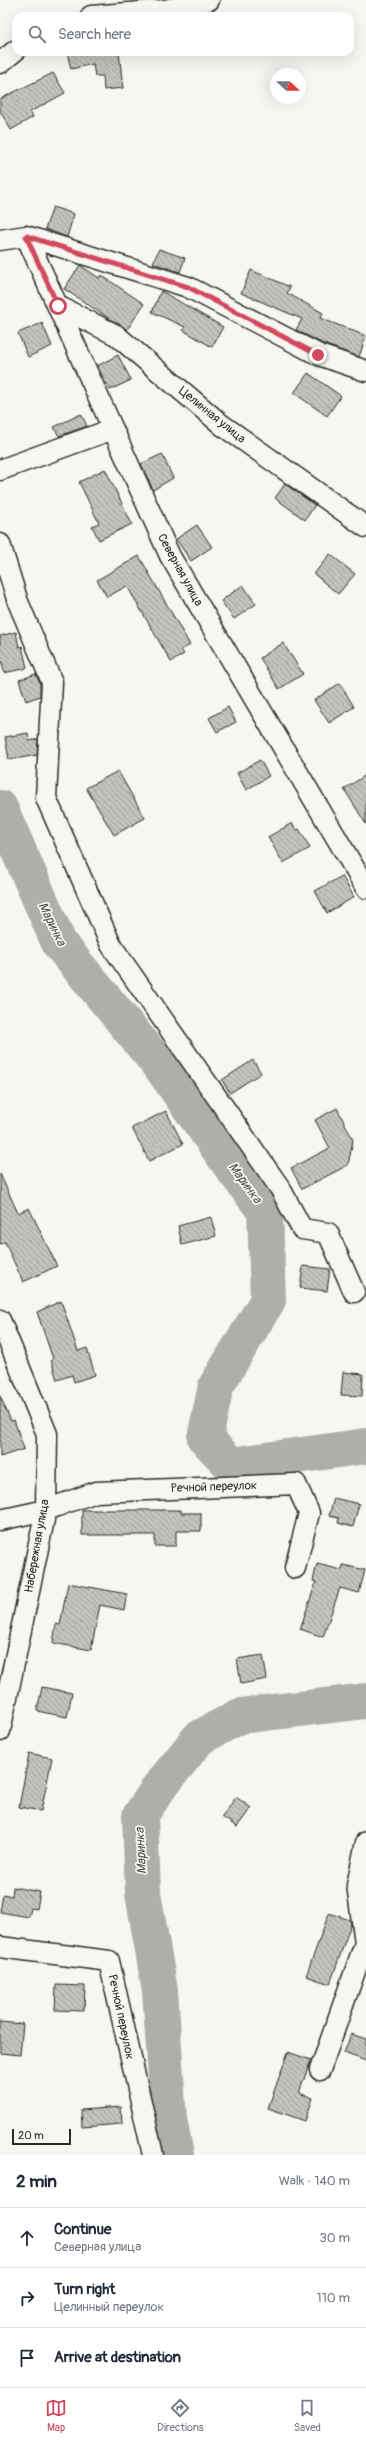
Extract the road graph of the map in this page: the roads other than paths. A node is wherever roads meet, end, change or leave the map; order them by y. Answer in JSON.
{"nodes":[{"id":1,"x":209,"y":0,"type":"edge"},
{"id":2,"x":165,"y":5,"type":"edge"},
{"id":3,"x":118,"y":12,"type":"edge"},
{"id":4,"x":12,"y":53,"type":"edge"},
{"id":5,"x":0,"y":63,"type":"edge"},
{"id":6,"x":26,"y":236,"type":"junction"},
{"id":7,"x":0,"y":240,"type":"edge"},
{"id":8,"x":58,"y":306,"type":"junction"},
{"id":9,"x":366,"y":371,"type":"edge"},
{"id":10,"x":113,"y":429,"type":"junction"},
{"id":11,"x":0,"y":470,"type":"edge"},
{"id":12,"x":366,"y":527,"type":"edge"},
{"id":13,"x":0,"y":544,"type":"edge"},
{"id":14,"x":366,"y":888,"type":"edge"},
{"id":15,"x":354,"y":1292,"type":"dead end"},
{"id":16,"x":0,"y":1320,"type":"edge"},
{"id":17,"x":46,"y":1510,"type":"junction"},
{"id":18,"x":0,"y":1520,"type":"edge"},
{"id":19,"x":295,"y":1568,"type":"dead end"},
{"id":20,"x":0,"y":1731,"type":"edge"},
{"id":21,"x":366,"y":1842,"type":"edge"},
{"id":22,"x":0,"y":1947,"type":"edge"},
{"id":23,"x":320,"y":2070,"type":"dead end"},
{"id":24,"x":153,"y":2155,"type":"edge"}],
"edges":[{"from":1,"to":2,"type":"street"},
{"from":2,"to":3,"type":"street"},
{"from":4,"to":5,"type":"street"},
{"from":6,"to":7,"type":"street"},
{"from":6,"to":8,"type":"street","name":"Северная улица"},
{"from":6,"to":9,"type":"street"},
{"from":8,"to":10,"type":"street","name":"Северная улица"},
{"from":8,"to":12,"type":"street","name":"Целинная улица"},
{"from":10,"to":11,"type":"street"},
{"from":10,"to":14,"type":"street","name":"Северная улица"},
{"from":13,"to":15,"type":"street"},
{"from":16,"to":17,"type":"street","name":"Набережная улица"},
{"from":17,"to":18,"type":"street"},
{"from":17,"to":19,"type":"street","name":"Речной переулок"},
{"from":17,"to":20,"type":"street","name":"Набережная улица"},
{"from":21,"to":23,"type":"street"},
{"from":22,"to":24,"type":"street","name":"Речной переулок"}]}
